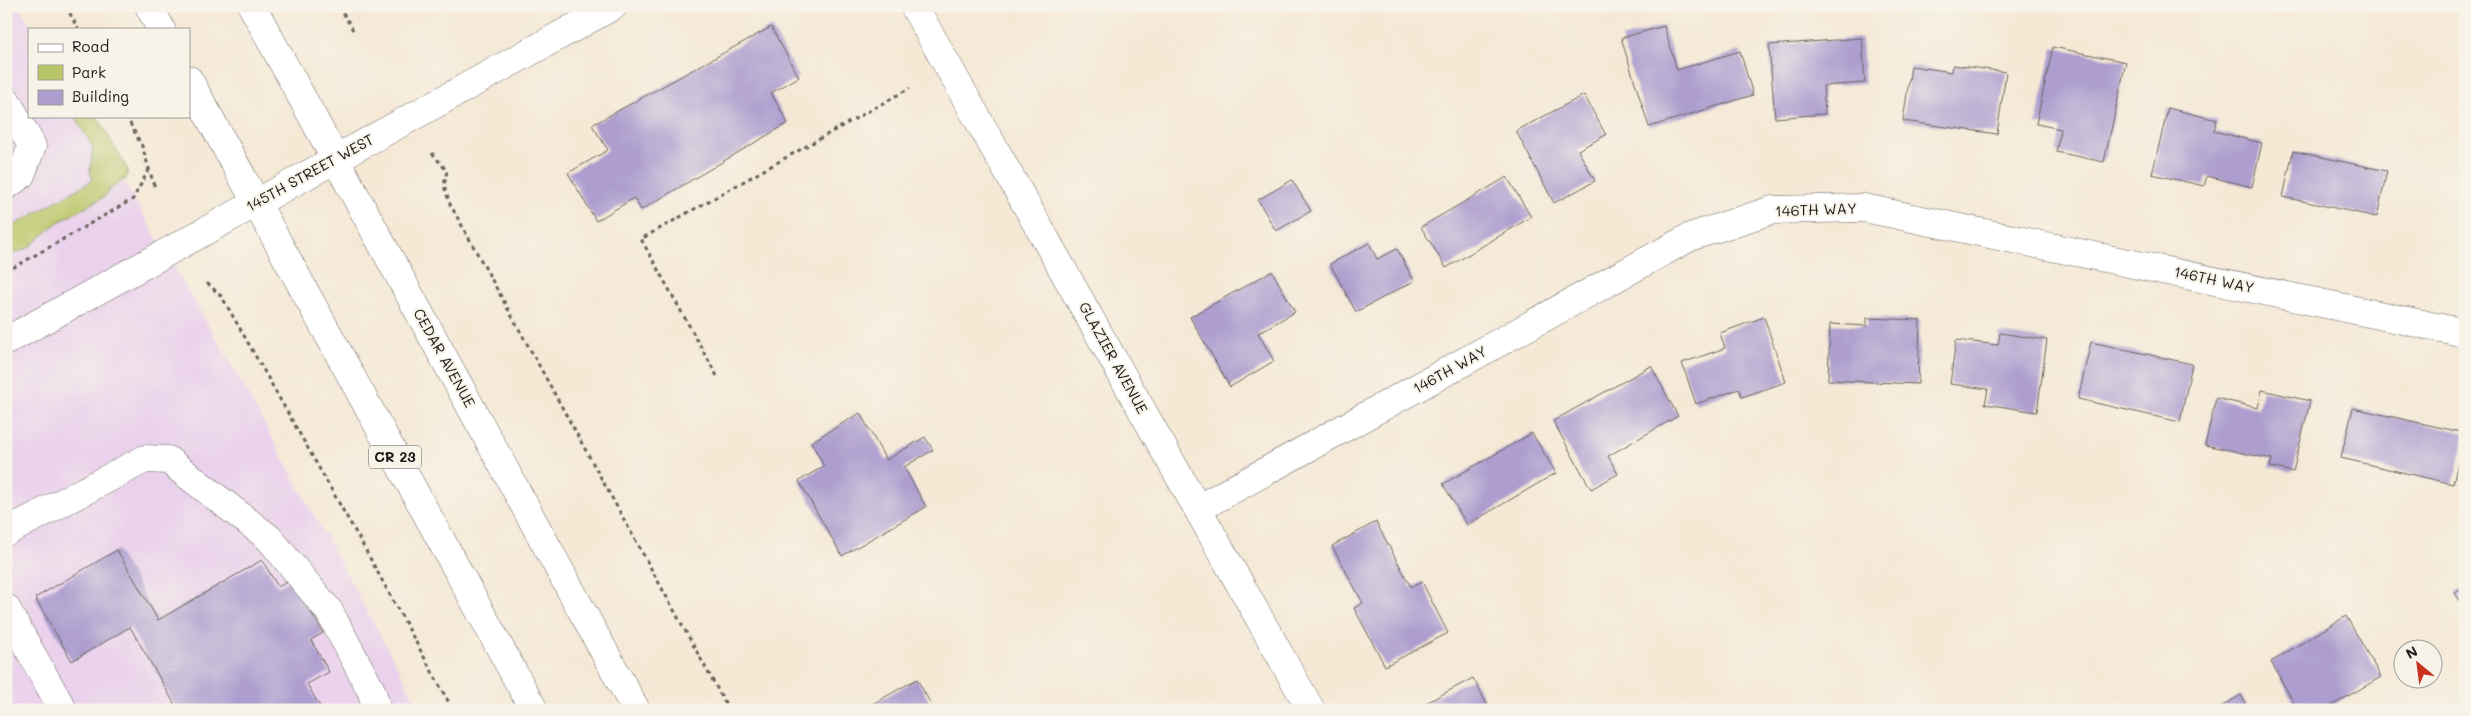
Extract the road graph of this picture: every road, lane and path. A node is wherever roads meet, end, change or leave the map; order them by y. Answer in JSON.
{"nodes":[{"id":1,"x":66,"y":6,"type":"edge"},
{"id":2,"x":149,"y":6,"type":"edge"},
{"id":3,"x":252,"y":6,"type":"edge"},
{"id":4,"x":339,"y":6,"type":"edge"},
{"id":5,"x":613,"y":6,"type":"edge"},
{"id":6,"x":914,"y":6,"type":"edge"},
{"id":7,"x":77,"y":28,"type":"edge"},
{"id":8,"x":160,"y":28,"type":"edge"},
{"id":9,"x":353,"y":30,"type":"dead end"},
{"id":10,"x":190,"y":82,"type":"edge"},
{"id":11,"x":910,"y":88,"type":"dead end"},
{"id":12,"x":6,"y":100,"type":"edge"},
{"id":13,"x":127,"y":118,"type":"edge"},
{"id":14,"x":432,"y":153,"type":"dead end"},
{"id":15,"x":335,"y":159,"type":"junction"},
{"id":16,"x":149,"y":169,"type":"junction"},
{"id":17,"x":6,"y":186,"type":"edge"},
{"id":18,"x":155,"y":188,"type":"dead end"},
{"id":19,"x":256,"y":204,"type":"junction"},
{"id":20,"x":6,"y":272,"type":"edge"},
{"id":21,"x":207,"y":283,"type":"dead end"},
{"id":22,"x":2465,"y":333,"type":"edge"},
{"id":23,"x":6,"y":341,"type":"edge"},
{"id":24,"x":717,"y":376,"type":"dead end"},
{"id":25,"x":1199,"y":508,"type":"junction"},
{"id":26,"x":6,"y":532,"type":"edge"},
{"id":27,"x":6,"y":608,"type":"edge"},
{"id":28,"x":1310,"y":709,"type":"edge"},
{"id":29,"x":63,"y":710,"type":"edge"},
{"id":30,"x":377,"y":710,"type":"edge"},
{"id":31,"x":453,"y":710,"type":"edge"},
{"id":32,"x":534,"y":710,"type":"edge"},
{"id":33,"x":636,"y":710,"type":"edge"},
{"id":34,"x":729,"y":710,"type":"edge"}],
"edges":[{"from":1,"to":7,"type":"path"},
{"from":2,"to":8,"type":"main road"},
{"from":3,"to":15,"type":"main road","name":"CEDAR AVENUE"},
{"from":4,"to":9,"type":"path"},
{"from":5,"to":15,"type":"main road","name":"145TH STREET WEST"},
{"from":6,"to":25,"type":"main road","name":"GLAZIER AVENUE"},
{"from":10,"to":19,"type":"main road","number":"CR 23"},
{"from":11,"to":24,"type":"path"},
{"from":12,"to":17,"type":"main road"},
{"from":13,"to":16,"type":"path"},
{"from":14,"to":34,"type":"path"},
{"from":15,"to":19,"type":"main road","name":"145TH STREET WEST"},
{"from":15,"to":33,"type":"main road","name":"CEDAR AVENUE"},
{"from":16,"to":18,"type":"path"},
{"from":16,"to":20,"type":"path"},
{"from":19,"to":23,"type":"main road","name":"145TH STREET WEST"},
{"from":19,"to":32,"type":"main road","number":"CR 23"},
{"from":21,"to":31,"type":"path"},
{"from":22,"to":25,"type":"main road","name":"146TH WAY"},
{"from":25,"to":28,"type":"main road","name":"GLAZIER AVENUE"},
{"from":26,"to":30,"type":"main road"},
{"from":27,"to":29,"type":"main road"}]}
